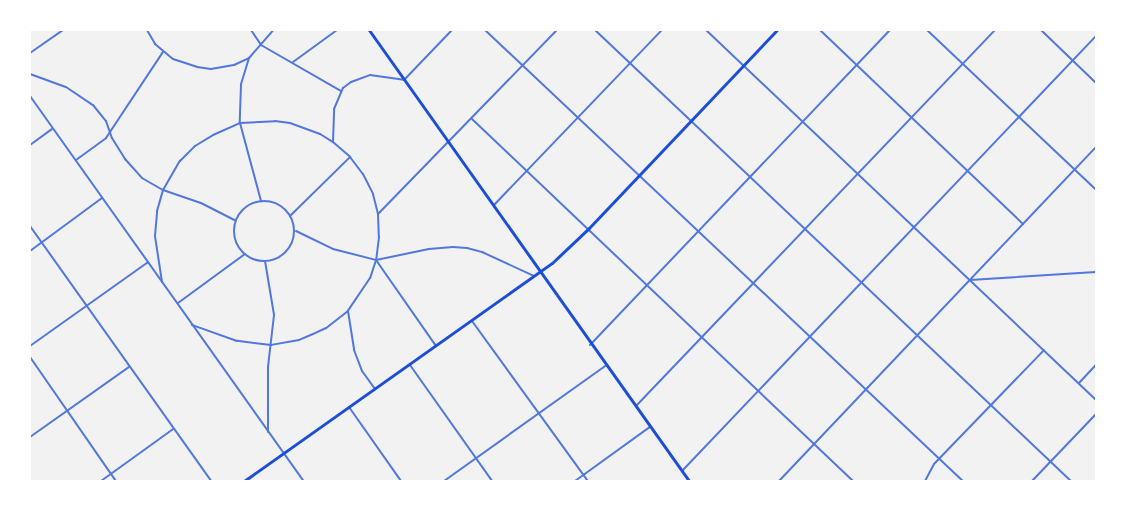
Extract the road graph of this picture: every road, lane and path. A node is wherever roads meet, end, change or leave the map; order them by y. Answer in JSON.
{"nodes":[{"id":1,"x":62,"y":30,"type":"edge"},
{"id":2,"x":147,"y":30,"type":"edge"},
{"id":3,"x":251,"y":30,"type":"edge"},
{"id":4,"x":273,"y":30,"type":"edge"},
{"id":5,"x":338,"y":30,"type":"edge"},
{"id":6,"x":369,"y":30,"type":"edge"},
{"id":7,"x":452,"y":30,"type":"edge"},
{"id":8,"x":485,"y":30,"type":"edge"},
{"id":9,"x":557,"y":30,"type":"edge"},
{"id":10,"x":595,"y":30,"type":"edge"},
{"id":11,"x":662,"y":30,"type":"edge"},
{"id":12,"x":706,"y":30,"type":"edge"},
{"id":13,"x":777,"y":30,"type":"edge"},
{"id":14,"x":820,"y":30,"type":"edge"},
{"id":15,"x":890,"y":30,"type":"edge"},
{"id":16,"x":927,"y":30,"type":"edge"},
{"id":17,"x":995,"y":30,"type":"edge"},
{"id":18,"x":1041,"y":30,"type":"edge"},
{"id":19,"x":1096,"y":36,"type":"edge"},
{"id":20,"x":261,"y":44,"type":"junction"},
{"id":21,"x":163,"y":52,"type":"junction"},
{"id":22,"x":30,"y":53,"type":"edge"},
{"id":23,"x":249,"y":58,"type":"junction"},
{"id":24,"x":1073,"y":60,"type":"junction"},
{"id":25,"x":293,"y":62,"type":"junction"},
{"id":26,"x":630,"y":63,"type":"junction"},
{"id":27,"x":963,"y":64,"type":"junction"},
{"id":28,"x":744,"y":65,"type":"junction"},
{"id":29,"x":856,"y":65,"type":"junction"},
{"id":30,"x":523,"y":66,"type":"junction"},
{"id":31,"x":30,"y":74,"type":"edge"},
{"id":32,"x":404,"y":80,"type":"junction"},
{"id":33,"x":1096,"y":83,"type":"edge"},
{"id":34,"x":341,"y":91,"type":"junction"},
{"id":35,"x":30,"y":96,"type":"edge"},
{"id":36,"x":1019,"y":116,"type":"junction"},
{"id":37,"x":578,"y":117,"type":"junction"},
{"id":38,"x":912,"y":118,"type":"junction"},
{"id":39,"x":472,"y":119,"type":"junction"},
{"id":40,"x":691,"y":121,"type":"junction"},
{"id":41,"x":803,"y":122,"type":"junction"},
{"id":42,"x":240,"y":123,"type":"junction"},
{"id":43,"x":53,"y":128,"type":"junction"},
{"id":44,"x":110,"y":132,"type":"junction"},
{"id":45,"x":333,"y":142,"type":"junction"},
{"id":46,"x":448,"y":143,"type":"junction"},
{"id":47,"x":30,"y":145,"type":"edge"},
{"id":48,"x":1096,"y":147,"type":"edge"},
{"id":49,"x":350,"y":157,"type":"junction"},
{"id":50,"x":76,"y":161,"type":"junction"},
{"id":51,"x":1075,"y":169,"type":"junction"},
{"id":52,"x":968,"y":171,"type":"junction"},
{"id":53,"x":526,"y":172,"type":"junction"},
{"id":54,"x":858,"y":174,"type":"junction"},
{"id":55,"x":640,"y":175,"type":"junction"},
{"id":56,"x":750,"y":177,"type":"junction"},
{"id":57,"x":164,"y":190,"type":"junction"},
{"id":58,"x":1096,"y":190,"type":"edge"},
{"id":59,"x":102,"y":198,"type":"junction"},
{"id":60,"x":261,"y":201,"type":"junction"},
{"id":61,"x":493,"y":206,"type":"junction"},
{"id":62,"x":378,"y":214,"type":"junction"},
{"id":63,"x":290,"y":216,"type":"junction"},
{"id":64,"x":235,"y":220,"type":"junction"},
{"id":65,"x":1023,"y":224,"type":"junction"},
{"id":66,"x":30,"y":226,"type":"edge"},
{"id":67,"x":914,"y":227,"type":"junction"},
{"id":68,"x":588,"y":229,"type":"junction"},
{"id":69,"x":805,"y":229,"type":"junction"},
{"id":70,"x":296,"y":231,"type":"junction"},
{"id":71,"x":699,"y":231,"type":"junction"},
{"id":72,"x":42,"y":243,"type":"junction"},
{"id":73,"x":30,"y":251,"type":"edge"},
{"id":74,"x":245,"y":254,"type":"junction"},
{"id":75,"x":376,"y":260,"type":"junction"},
{"id":76,"x":265,"y":261,"type":"junction"},
{"id":77,"x":148,"y":262,"type":"junction"},
{"id":78,"x":540,"y":272,"type":"junction"},
{"id":79,"x":1096,"y":272,"type":"edge"},
{"id":80,"x":534,"y":276,"type":"junction"},
{"id":81,"x":970,"y":280,"type":"junction"},
{"id":82,"x":162,"y":282,"type":"junction"},
{"id":83,"x":861,"y":282,"type":"junction"},
{"id":84,"x":754,"y":283,"type":"junction"},
{"id":85,"x":648,"y":285,"type":"junction"},
{"id":86,"x":177,"y":303,"type":"junction"},
{"id":87,"x":86,"y":305,"type":"junction"},
{"id":88,"x":348,"y":311,"type":"junction"},
{"id":89,"x":472,"y":321,"type":"junction"},
{"id":90,"x":192,"y":324,"type":"junction"},
{"id":91,"x":917,"y":335,"type":"junction"},
{"id":92,"x":810,"y":336,"type":"junction"},
{"id":93,"x":702,"y":337,"type":"junction"},
{"id":94,"x":271,"y":344,"type":"junction"},
{"id":95,"x":590,"y":345,"type":"junction"},
{"id":96,"x":30,"y":346,"type":"edge"},
{"id":97,"x":436,"y":346,"type":"junction"},
{"id":98,"x":1044,"y":350,"type":"junction"},
{"id":99,"x":30,"y":357,"type":"edge"},
{"id":100,"x":410,"y":364,"type":"junction"},
{"id":101,"x":1096,"y":365,"type":"edge"},
{"id":102,"x":605,"y":366,"type":"junction"},
{"id":103,"x":128,"y":367,"type":"junction"},
{"id":104,"x":1079,"y":383,"type":"junction"},
{"id":105,"x":375,"y":389,"type":"junction"},
{"id":106,"x":865,"y":389,"type":"junction"},
{"id":107,"x":758,"y":390,"type":"junction"},
{"id":108,"x":1096,"y":400,"type":"edge"},
{"id":109,"x":991,"y":405,"type":"junction"},
{"id":110,"x":349,"y":407,"type":"junction"},
{"id":111,"x":635,"y":407,"type":"junction"},
{"id":112,"x":67,"y":411,"type":"junction"},
{"id":113,"x":539,"y":413,"type":"junction"},
{"id":114,"x":1096,"y":414,"type":"edge"},
{"id":115,"x":650,"y":427,"type":"junction"},
{"id":116,"x":173,"y":429,"type":"junction"},
{"id":117,"x":268,"y":432,"type":"junction"},
{"id":118,"x":30,"y":437,"type":"edge"},
{"id":119,"x":814,"y":443,"type":"junction"},
{"id":120,"x":284,"y":453,"type":"junction"},
{"id":121,"x":476,"y":458,"type":"junction"},
{"id":122,"x":939,"y":459,"type":"junction"},
{"id":123,"x":1050,"y":462,"type":"junction"},
{"id":124,"x":682,"y":471,"type":"junction"},
{"id":125,"x":111,"y":474,"type":"junction"},
{"id":126,"x":584,"y":475,"type":"junction"},
{"id":127,"x":101,"y":481,"type":"edge"},
{"id":128,"x":116,"y":481,"type":"edge"},
{"id":129,"x":212,"y":481,"type":"edge"},
{"id":130,"x":244,"y":481,"type":"edge"},
{"id":131,"x":304,"y":481,"type":"edge"},
{"id":132,"x":401,"y":481,"type":"edge"},
{"id":133,"x":444,"y":481,"type":"edge"},
{"id":134,"x":492,"y":481,"type":"edge"},
{"id":135,"x":575,"y":481,"type":"edge"},
{"id":136,"x":588,"y":481,"type":"edge"},
{"id":137,"x":689,"y":481,"type":"edge"},
{"id":138,"x":779,"y":481,"type":"edge"},
{"id":139,"x":853,"y":481,"type":"edge"},
{"id":140,"x":925,"y":481,"type":"edge"},
{"id":141,"x":963,"y":481,"type":"edge"},
{"id":142,"x":1032,"y":481,"type":"edge"},
{"id":143,"x":1071,"y":481,"type":"edge"}],
"edges":[{"from":1,"to":22,"type":"street"},
{"from":2,"to":21,"type":"street"},
{"from":3,"to":20,"type":"street"},
{"from":4,"to":20,"type":"street"},
{"from":5,"to":25,"type":"street"},
{"from":6,"to":32,"type":"main road"},
{"from":7,"to":32,"type":"street"},
{"from":8,"to":30,"type":"street"},
{"from":9,"to":30,"type":"street"},
{"from":10,"to":26,"type":"street"},
{"from":11,"to":26,"type":"street"},
{"from":12,"to":28,"type":"street"},
{"from":13,"to":28,"type":"main road"},
{"from":14,"to":29,"type":"street"},
{"from":15,"to":29,"type":"street"},
{"from":16,"to":27,"type":"street"},
{"from":17,"to":27,"type":"street"},
{"from":18,"to":24,"type":"street"},
{"from":19,"to":24,"type":"street"},
{"from":20,"to":23,"type":"street"},
{"from":20,"to":25,"type":"street"},
{"from":21,"to":23,"type":"street"},
{"from":21,"to":44,"type":"street"},
{"from":23,"to":42,"type":"street"},
{"from":24,"to":33,"type":"street"},
{"from":24,"to":36,"type":"street"},
{"from":25,"to":34,"type":"street"},
{"from":26,"to":37,"type":"street"},
{"from":26,"to":40,"type":"street"},
{"from":27,"to":36,"type":"street"},
{"from":27,"to":38,"type":"street"},
{"from":28,"to":40,"type":"main road"},
{"from":28,"to":41,"type":"street"},
{"from":29,"to":38,"type":"street"},
{"from":29,"to":41,"type":"street"},
{"from":30,"to":37,"type":"street"},
{"from":30,"to":39,"type":"street"},
{"from":31,"to":44,"type":"street"},
{"from":32,"to":34,"type":"street"},
{"from":32,"to":46,"type":"main road"},
{"from":34,"to":45,"type":"street"},
{"from":35,"to":43,"type":"street"},
{"from":36,"to":51,"type":"street"},
{"from":36,"to":52,"type":"street"},
{"from":37,"to":53,"type":"street"},
{"from":37,"to":55,"type":"street"},
{"from":38,"to":52,"type":"street"},
{"from":38,"to":54,"type":"street"},
{"from":39,"to":46,"type":"street"},
{"from":39,"to":53,"type":"street"},
{"from":40,"to":55,"type":"main road"},
{"from":40,"to":56,"type":"street"},
{"from":41,"to":54,"type":"street"},
{"from":41,"to":56,"type":"street"},
{"from":42,"to":45,"type":"street"},
{"from":42,"to":57,"type":"street"},
{"from":42,"to":60,"type":"street"},
{"from":43,"to":47,"type":"street"},
{"from":43,"to":50,"type":"street"},
{"from":44,"to":50,"type":"street"},
{"from":44,"to":57,"type":"street"},
{"from":45,"to":49,"type":"street"},
{"from":46,"to":61,"type":"main road"},
{"from":46,"to":62,"type":"street"},
{"from":48,"to":51,"type":"street"},
{"from":49,"to":62,"type":"street"},
{"from":49,"to":63,"type":"street"},
{"from":50,"to":59,"type":"street"},
{"from":51,"to":58,"type":"street"},
{"from":51,"to":65,"type":"street"},
{"from":52,"to":65,"type":"street"},
{"from":52,"to":67,"type":"street"},
{"from":53,"to":61,"type":"street"},
{"from":53,"to":68,"type":"street"},
{"from":54,"to":67,"type":"street"},
{"from":54,"to":69,"type":"street"},
{"from":55,"to":68,"type":"main road"},
{"from":55,"to":71,"type":"street"},
{"from":56,"to":69,"type":"street"},
{"from":56,"to":71,"type":"street"},
{"from":57,"to":64,"type":"street"},
{"from":57,"to":82,"type":"street"},
{"from":59,"to":72,"type":"street"},
{"from":59,"to":77,"type":"street"},
{"from":60,"to":63,"type":"street"},
{"from":60,"to":64,"type":"street"},
{"from":61,"to":78,"type":"main road"},
{"from":62,"to":75,"type":"street"},
{"from":63,"to":70,"type":"street"},
{"from":64,"to":74,"type":"street"},
{"from":65,"to":81,"type":"street"},
{"from":66,"to":72,"type":"street"},
{"from":67,"to":81,"type":"street"},
{"from":67,"to":83,"type":"street"},
{"from":68,"to":78,"type":"main road"},
{"from":68,"to":85,"type":"street"},
{"from":69,"to":83,"type":"street"},
{"from":69,"to":84,"type":"street"},
{"from":70,"to":75,"type":"street"},
{"from":70,"to":76,"type":"street"},
{"from":71,"to":84,"type":"street"},
{"from":71,"to":85,"type":"street"},
{"from":72,"to":73,"type":"street"},
{"from":72,"to":87,"type":"street"},
{"from":74,"to":76,"type":"street"},
{"from":74,"to":86,"type":"street"},
{"from":75,"to":80,"type":"street"},
{"from":75,"to":88,"type":"street"},
{"from":75,"to":97,"type":"street"},
{"from":76,"to":94,"type":"street"},
{"from":77,"to":82,"type":"street"},
{"from":77,"to":87,"type":"street"},
{"from":78,"to":80,"type":"main road"},
{"from":78,"to":95,"type":"main road"},
{"from":79,"to":81,"type":"street"},
{"from":80,"to":89,"type":"main road"},
{"from":81,"to":91,"type":"street"},
{"from":81,"to":98,"type":"street"},
{"from":82,"to":86,"type":"street"},
{"from":83,"to":91,"type":"street"},
{"from":83,"to":92,"type":"street"},
{"from":84,"to":92,"type":"street"},
{"from":84,"to":93,"type":"street"},
{"from":85,"to":93,"type":"street"},
{"from":85,"to":95,"type":"street"},
{"from":86,"to":90,"type":"street"},
{"from":87,"to":96,"type":"street"},
{"from":87,"to":103,"type":"street"},
{"from":88,"to":94,"type":"street"},
{"from":88,"to":105,"type":"street"},
{"from":89,"to":97,"type":"main road"},
{"from":89,"to":113,"type":"street"},
{"from":90,"to":94,"type":"street"},
{"from":90,"to":117,"type":"street"},
{"from":91,"to":106,"type":"street"},
{"from":91,"to":109,"type":"street"},
{"from":92,"to":106,"type":"street"},
{"from":92,"to":107,"type":"street"},
{"from":93,"to":107,"type":"street"},
{"from":93,"to":111,"type":"street"},
{"from":94,"to":117,"type":"street"},
{"from":95,"to":102,"type":"main road"},
{"from":97,"to":100,"type":"main road"},
{"from":98,"to":104,"type":"street"},
{"from":98,"to":109,"type":"street"},
{"from":99,"to":112,"type":"street"},
{"from":100,"to":105,"type":"main road"},
{"from":100,"to":121,"type":"street"},
{"from":101,"to":104,"type":"street"},
{"from":102,"to":111,"type":"main road"},
{"from":102,"to":113,"type":"street"},
{"from":103,"to":112,"type":"street"},
{"from":103,"to":116,"type":"street"},
{"from":104,"to":108,"type":"street"},
{"from":105,"to":110,"type":"main road"},
{"from":106,"to":119,"type":"street"},
{"from":106,"to":122,"type":"street"},
{"from":107,"to":119,"type":"street"},
{"from":107,"to":124,"type":"street"},
{"from":109,"to":122,"type":"street"},
{"from":109,"to":123,"type":"street"},
{"from":110,"to":120,"type":"main road"},
{"from":110,"to":132,"type":"street"},
{"from":111,"to":115,"type":"main road"},
{"from":112,"to":118,"type":"street"},
{"from":112,"to":125,"type":"street"},
{"from":113,"to":121,"type":"street"},
{"from":113,"to":126,"type":"street"},
{"from":114,"to":123,"type":"street"},
{"from":115,"to":124,"type":"main road"},
{"from":115,"to":126,"type":"street"},
{"from":116,"to":125,"type":"street"},
{"from":116,"to":129,"type":"street"},
{"from":117,"to":120,"type":"street"},
{"from":119,"to":138,"type":"street"},
{"from":119,"to":139,"type":"street"},
{"from":120,"to":130,"type":"main road"},
{"from":120,"to":131,"type":"street"},
{"from":121,"to":133,"type":"street"},
{"from":121,"to":134,"type":"street"},
{"from":122,"to":140,"type":"street"},
{"from":122,"to":141,"type":"street"},
{"from":123,"to":142,"type":"street"},
{"from":123,"to":143,"type":"street"},
{"from":124,"to":137,"type":"main road"},
{"from":125,"to":127,"type":"street"},
{"from":125,"to":128,"type":"street"},
{"from":126,"to":135,"type":"street"},
{"from":126,"to":136,"type":"street"}]}
